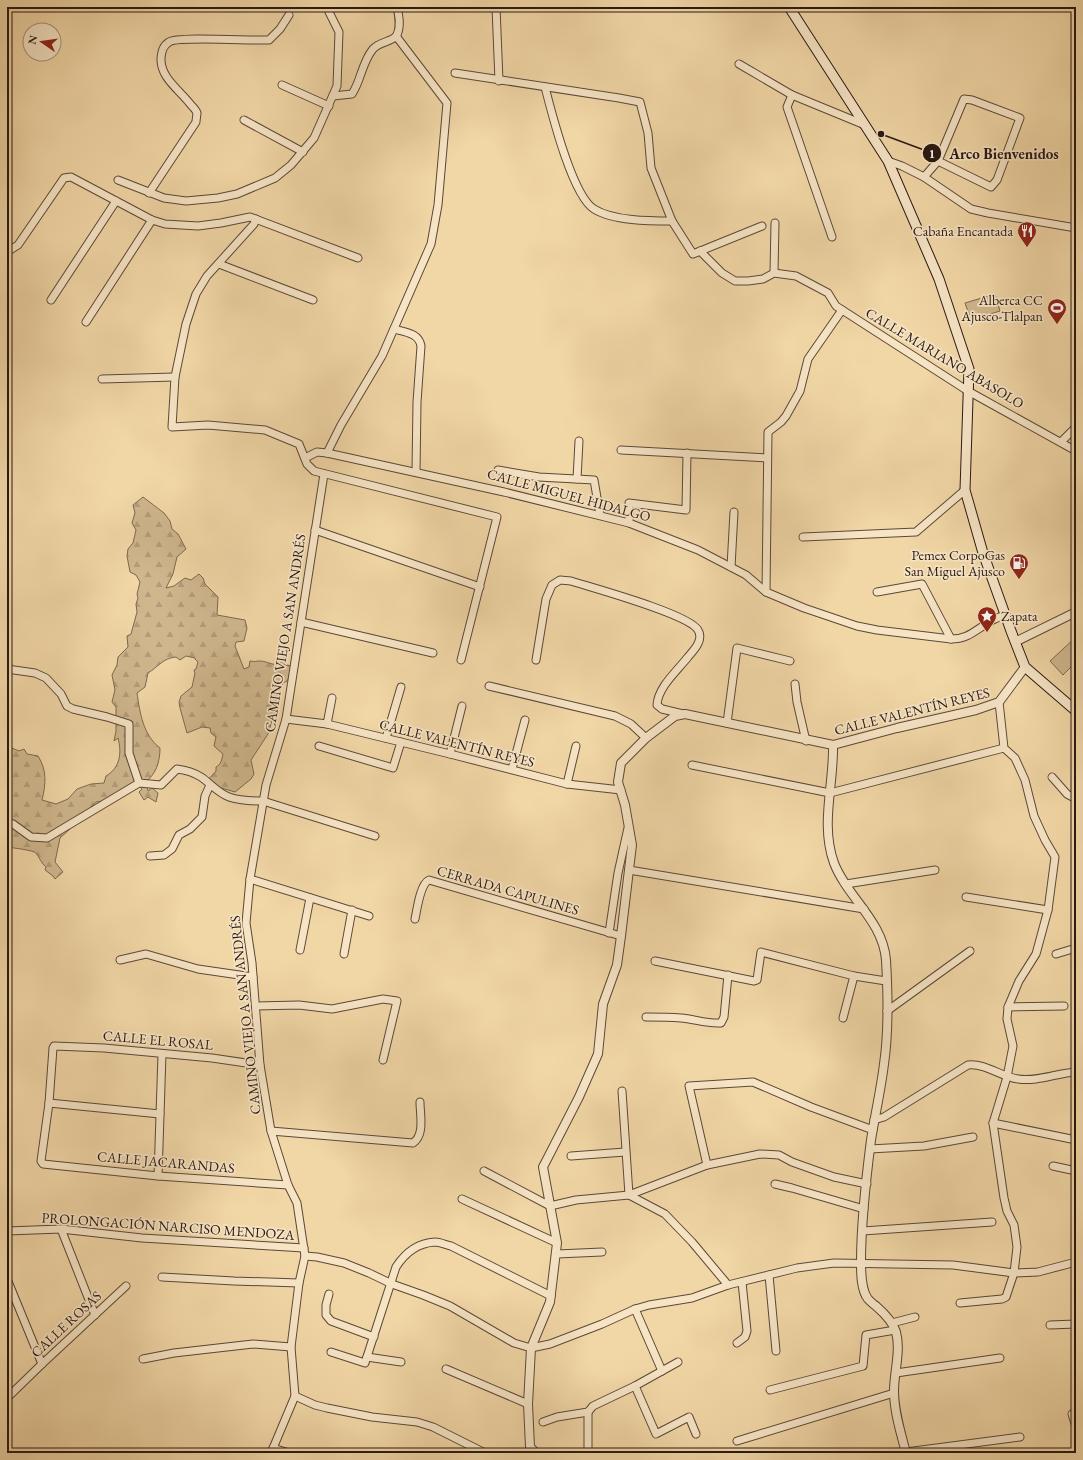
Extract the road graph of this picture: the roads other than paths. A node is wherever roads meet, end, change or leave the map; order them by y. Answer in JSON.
{"nodes":[{"id":1,"x":397,"y":7,"type":"edge"},
{"id":2,"x":496,"y":7,"type":"edge"},
{"id":3,"x":789,"y":7,"type":"edge"},
{"id":4,"x":329,"y":12,"type":"dead end"},
{"id":5,"x":289,"y":15,"type":"dead end"},
{"id":6,"x":396,"y":36,"type":"junction"},
{"id":7,"x":739,"y":64,"type":"dead end"},
{"id":8,"x":455,"y":73,"type":"dead end"},
{"id":9,"x":499,"y":81,"type":"junction"},
{"id":10,"x":282,"y":85,"type":"dead end"},
{"id":11,"x":545,"y":87,"type":"junction"},
{"id":12,"x":792,"y":95,"type":"junction"},
{"id":13,"x":333,"y":96,"type":"junction"},
{"id":14,"x":329,"y":106,"type":"junction"},
{"id":15,"x":244,"y":120,"type":"dead end"},
{"id":16,"x":865,"y":125,"type":"junction"},
{"id":17,"x":303,"y":152,"type":"junction"},
{"id":18,"x":888,"y":161,"type":"junction"},
{"id":19,"x":938,"y":161,"type":"junction"},
{"id":20,"x":924,"y":177,"type":"junction"},
{"id":21,"x":118,"y":180,"type":"dead end"},
{"id":22,"x":149,"y":193,"type":"junction"},
{"id":23,"x":116,"y":201,"type":"junction"},
{"id":24,"x":256,"y":219,"type":"junction"},
{"id":25,"x":152,"y":220,"type":"junction"},
{"id":26,"x":672,"y":221,"type":"junction"},
{"id":27,"x":775,"y":223,"type":"dead end"},
{"id":28,"x":762,"y":226,"type":"dead end"},
{"id":29,"x":1076,"y":228,"type":"edge"},
{"id":30,"x":832,"y":237,"type":"dead end"},
{"id":31,"x":8,"y":252,"type":"edge"},
{"id":32,"x":696,"y":252,"type":"junction"},
{"id":33,"x":358,"y":258,"type":"dead end"},
{"id":34,"x":219,"y":264,"type":"junction"},
{"id":35,"x":774,"y":273,"type":"junction"},
{"id":36,"x":51,"y":300,"type":"dead end"},
{"id":37,"x":313,"y":300,"type":"dead end"},
{"id":38,"x":842,"y":310,"type":"junction"},
{"id":39,"x":86,"y":322,"type":"dead end"},
{"id":40,"x":394,"y":329,"type":"junction"},
{"id":41,"x":176,"y":377,"type":"junction"},
{"id":42,"x":102,"y":379,"type":"dead end"},
{"id":43,"x":968,"y":391,"type":"junction"},
{"id":44,"x":1076,"y":427,"type":"edge"},
{"id":45,"x":578,"y":441,"type":"dead end"},
{"id":46,"x":1060,"y":442,"type":"junction"},
{"id":47,"x":621,"y":450,"type":"dead end"},
{"id":48,"x":1076,"y":451,"type":"edge"},
{"id":49,"x":327,"y":453,"type":"junction"},
{"id":50,"x":687,"y":453,"type":"junction"},
{"id":51,"x":305,"y":458,"type":"junction"},
{"id":52,"x":768,"y":458,"type":"junction"},
{"id":53,"x":498,"y":470,"type":"dead end"},
{"id":54,"x":416,"y":472,"type":"junction"},
{"id":55,"x":324,"y":474,"type":"junction"},
{"id":56,"x":577,"y":479,"type":"junction"},
{"id":57,"x":965,"y":490,"type":"junction"},
{"id":58,"x":734,"y":512,"type":"dead end"},
{"id":59,"x":600,"y":515,"type":"junction"},
{"id":60,"x":629,"y":523,"type":"junction"},
{"id":61,"x":315,"y":530,"type":"junction"},
{"id":62,"x":803,"y":537,"type":"dead end"},
{"id":63,"x":731,"y":567,"type":"junction"},
{"id":64,"x":480,"y":587,"type":"junction"},
{"id":65,"x":766,"y":592,"type":"junction"},
{"id":66,"x":877,"y":592,"type":"dead end"},
{"id":67,"x":1076,"y":612,"type":"edge"},
{"id":68,"x":1005,"y":615,"type":"junction"},
{"id":69,"x":301,"y":622,"type":"junction"},
{"id":70,"x":951,"y":639,"type":"junction"},
{"id":71,"x":1015,"y":642,"type":"junction"},
{"id":72,"x":433,"y":653,"type":"dead end"},
{"id":73,"x":461,"y":660,"type":"dead end"},
{"id":74,"x":536,"y":660,"type":"dead end"},
{"id":75,"x":790,"y":661,"type":"dead end"},
{"id":76,"x":1025,"y":667,"type":"junction"},
{"id":77,"x":7,"y":668,"type":"edge"},
{"id":78,"x":796,"y":684,"type":"dead end"},
{"id":79,"x":489,"y":686,"type":"dead end"},
{"id":80,"x":401,"y":687,"type":"dead end"},
{"id":81,"x":332,"y":698,"type":"dead end"},
{"id":82,"x":999,"y":702,"type":"junction"},
{"id":83,"x":462,"y":706,"type":"dead end"},
{"id":84,"x":1076,"y":711,"type":"edge"},
{"id":85,"x":685,"y":714,"type":"junction"},
{"id":86,"x":286,"y":719,"type":"junction"},
{"id":87,"x":525,"y":720,"type":"dead end"},
{"id":88,"x":727,"y":723,"type":"junction"},
{"id":89,"x":327,"y":724,"type":"junction"},
{"id":90,"x":386,"y":738,"type":"junction"},
{"id":91,"x":646,"y":738,"type":"junction"},
{"id":92,"x":806,"y":740,"type":"junction"},
{"id":93,"x":401,"y":742,"type":"junction"},
{"id":94,"x":833,"y":745,"type":"junction"},
{"id":95,"x":319,"y":746,"type":"dead end"},
{"id":96,"x":576,"y":746,"type":"dead end"},
{"id":97,"x":1004,"y":748,"type":"junction"},
{"id":98,"x":450,"y":754,"type":"junction"},
{"id":99,"x":692,"y":765,"type":"dead end"},
{"id":100,"x":512,"y":769,"type":"junction"},
{"id":101,"x":1052,"y":777,"type":"dead end"},
{"id":102,"x":139,"y":783,"type":"junction"},
{"id":103,"x":567,"y":784,"type":"junction"},
{"id":104,"x":210,"y":785,"type":"junction"},
{"id":105,"x":621,"y":790,"type":"junction"},
{"id":106,"x":830,"y":793,"type":"junction"},
{"id":107,"x":1076,"y":799,"type":"edge"},
{"id":108,"x":263,"y":801,"type":"junction"},
{"id":109,"x":7,"y":823,"type":"edge"},
{"id":110,"x":629,"y":824,"type":"junction"},
{"id":111,"x":375,"y":836,"type":"dead end"},
{"id":112,"x":150,"y":856,"type":"dead end"},
{"id":113,"x":629,"y":870,"type":"junction"},
{"id":114,"x":935,"y":870,"type":"dead end"},
{"id":115,"x":250,"y":879,"type":"junction"},
{"id":116,"x":846,"y":884,"type":"junction"},
{"id":117,"x":966,"y":897,"type":"dead end"},
{"id":118,"x":310,"y":898,"type":"junction"},
{"id":119,"x":864,"y":909,"type":"junction"},
{"id":120,"x":352,"y":910,"type":"junction"},
{"id":121,"x":1048,"y":910,"type":"junction"},
{"id":122,"x":369,"y":916,"type":"dead end"},
{"id":123,"x":415,"y":919,"type":"dead end"},
{"id":124,"x":608,"y":932,"type":"junction"},
{"id":125,"x":622,"y":936,"type":"junction"},
{"id":126,"x":1076,"y":948,"type":"edge"},
{"id":127,"x":300,"y":950,"type":"dead end"},
{"id":128,"x":970,"y":951,"type":"dead end"},
{"id":129,"x":344,"y":954,"type":"dead end"},
{"id":130,"x":1056,"y":954,"type":"dead end"},
{"id":131,"x":120,"y":960,"type":"dead end"},
{"id":132,"x":655,"y":960,"type":"dead end"},
{"id":133,"x":728,"y":975,"type":"junction"},
{"id":134,"x":854,"y":976,"type":"junction"},
{"id":135,"x":253,"y":977,"type":"junction"},
{"id":136,"x":886,"y":981,"type":"junction"},
{"id":137,"x":256,"y":1006,"type":"junction"},
{"id":138,"x":1064,"y":1006,"type":"dead end"},
{"id":139,"x":1008,"y":1007,"type":"junction"},
{"id":140,"x":887,"y":1011,"type":"junction"},
{"id":141,"x":646,"y":1017,"type":"dead end"},
{"id":142,"x":843,"y":1018,"type":"dead end"},
{"id":143,"x":162,"y":1054,"type":"junction"},
{"id":144,"x":383,"y":1060,"type":"dead end"},
{"id":145,"x":260,"y":1065,"type":"junction"},
{"id":146,"x":1076,"y":1072,"type":"edge"},
{"id":147,"x":1007,"y":1077,"type":"junction"},
{"id":148,"x":622,"y":1091,"type":"dead end"},
{"id":149,"x":420,"y":1102,"type":"dead end"},
{"id":150,"x":49,"y":1104,"type":"junction"},
{"id":151,"x":160,"y":1114,"type":"junction"},
{"id":152,"x":874,"y":1120,"type":"junction"},
{"id":153,"x":993,"y":1123,"type":"junction"},
{"id":154,"x":873,"y":1130,"type":"junction"},
{"id":155,"x":271,"y":1131,"type":"junction"},
{"id":156,"x":973,"y":1137,"type":"dead end"},
{"id":157,"x":1076,"y":1140,"type":"edge"},
{"id":158,"x":870,"y":1148,"type":"junction"},
{"id":159,"x":626,"y":1152,"type":"junction"},
{"id":160,"x":571,"y":1156,"type":"dead end"},
{"id":161,"x":707,"y":1165,"type":"junction"},
{"id":162,"x":1053,"y":1166,"type":"dead end"},
{"id":163,"x":484,"y":1170,"type":"dead end"},
{"id":164,"x":1076,"y":1171,"type":"edge"},
{"id":165,"x":158,"y":1176,"type":"junction"},
{"id":166,"x":775,"y":1184,"type":"dead end"},
{"id":167,"x":867,"y":1184,"type":"junction"},
{"id":168,"x":288,"y":1185,"type":"junction"},
{"id":169,"x":629,"y":1195,"type":"junction"},
{"id":170,"x":462,"y":1199,"type":"dead end"},
{"id":171,"x":550,"y":1206,"type":"junction"},
{"id":172,"x":864,"y":1209,"type":"junction"},
{"id":173,"x":992,"y":1222,"type":"dead end"},
{"id":174,"x":61,"y":1229,"type":"junction"},
{"id":175,"x":7,"y":1231,"type":"edge"},
{"id":176,"x":863,"y":1231,"type":"junction"},
{"id":177,"x":557,"y":1243,"type":"junction"},
{"id":178,"x":304,"y":1252,"type":"junction"},
{"id":179,"x":602,"y":1252,"type":"dead end"},
{"id":180,"x":557,"y":1254,"type":"junction"},
{"id":181,"x":1076,"y":1262,"type":"edge"},
{"id":182,"x":861,"y":1263,"type":"junction"},
{"id":183,"x":1014,"y":1273,"type":"junction"},
{"id":184,"x":162,"y":1276,"type":"dead end"},
{"id":185,"x":769,"y":1276,"type":"junction"},
{"id":186,"x":7,"y":1278,"type":"edge"},
{"id":187,"x":742,"y":1282,"type":"junction"},
{"id":188,"x":299,"y":1283,"type":"junction"},
{"id":189,"x":392,"y":1284,"type":"junction"},
{"id":190,"x":728,"y":1285,"type":"junction"},
{"id":191,"x":126,"y":1286,"type":"dead end"},
{"id":192,"x":329,"y":1294,"type":"dead end"},
{"id":193,"x":551,"y":1296,"type":"junction"},
{"id":194,"x":960,"y":1302,"type":"dead end"},
{"id":195,"x":635,"y":1309,"type":"junction"},
{"id":196,"x":95,"y":1315,"type":"junction"},
{"id":197,"x":915,"y":1317,"type":"dead end"},
{"id":198,"x":1076,"y":1324,"type":"edge"},
{"id":199,"x":1050,"y":1325,"type":"dead end"},
{"id":200,"x":894,"y":1327,"type":"junction"},
{"id":201,"x":374,"y":1337,"type":"junction"},
{"id":202,"x":737,"y":1343,"type":"dead end"},
{"id":203,"x":291,"y":1347,"type":"junction"},
{"id":204,"x":531,"y":1348,"type":"junction"},
{"id":205,"x":776,"y":1351,"type":"dead end"},
{"id":206,"x":331,"y":1352,"type":"dead end"},
{"id":207,"x":367,"y":1357,"type":"junction"},
{"id":208,"x":1000,"y":1358,"type":"dead end"},
{"id":209,"x":143,"y":1359,"type":"dead end"},
{"id":210,"x":401,"y":1362,"type":"dead end"},
{"id":211,"x":678,"y":1362,"type":"dead end"},
{"id":212,"x":42,"y":1364,"type":"junction"},
{"id":213,"x":446,"y":1369,"type":"dead end"},
{"id":214,"x":662,"y":1371,"type":"junction"},
{"id":215,"x":896,"y":1373,"type":"junction"},
{"id":216,"x":635,"y":1386,"type":"junction"},
{"id":217,"x":770,"y":1390,"type":"dead end"},
{"id":218,"x":894,"y":1393,"type":"junction"},
{"id":219,"x":295,"y":1396,"type":"junction"},
{"id":220,"x":7,"y":1398,"type":"edge"},
{"id":221,"x":528,"y":1404,"type":"junction"},
{"id":222,"x":588,"y":1412,"type":"junction"},
{"id":223,"x":1072,"y":1414,"type":"dead end"},
{"id":224,"x":543,"y":1422,"type":"dead end"},
{"id":225,"x":1076,"y":1427,"type":"edge"},
{"id":226,"x":696,"y":1434,"type":"dead end"},
{"id":227,"x":1020,"y":1437,"type":"dead end"},
{"id":228,"x":737,"y":1441,"type":"dead end"},
{"id":229,"x":272,"y":1451,"type":"edge"},
{"id":230,"x":289,"y":1453,"type":"edge"},
{"id":231,"x":485,"y":1453,"type":"edge"},
{"id":232,"x":536,"y":1453,"type":"edge"},
{"id":233,"x":588,"y":1453,"type":"edge"},
{"id":234,"x":906,"y":1453,"type":"edge"}],
"edges":[{"from":1,"to":6,"type":"street"},
{"from":2,"to":9,"type":"street"},
{"from":3,"to":16,"type":"main road"},
{"from":4,"to":13,"type":"street"},
{"from":5,"to":22,"type":"street"},
{"from":6,"to":13,"type":"street"},
{"from":6,"to":40,"type":"street"},
{"from":7,"to":12,"type":"street"},
{"from":8,"to":9,"type":"street"},
{"from":9,"to":11,"type":"street"},
{"from":10,"to":14,"type":"street"},
{"from":11,"to":26,"type":"street"},
{"from":11,"to":26,"type":"street"},
{"from":12,"to":16,"type":"street"},
{"from":12,"to":30,"type":"street"},
{"from":13,"to":14,"type":"street"},
{"from":14,"to":17,"type":"street"},
{"from":15,"to":17,"type":"street"},
{"from":16,"to":18,"type":"main road"},
{"from":17,"to":22,"type":"street"},
{"from":18,"to":20,"type":"street"},
{"from":18,"to":43,"type":"main road"},
{"from":19,"to":19,"type":"street"},
{"from":19,"to":20,"type":"street"},
{"from":20,"to":29,"type":"street"},
{"from":21,"to":22,"type":"street"},
{"from":23,"to":25,"type":"street"},
{"from":23,"to":31,"type":"street"},
{"from":23,"to":36,"type":"street"},
{"from":24,"to":25,"type":"street"},
{"from":24,"to":33,"type":"street"},
{"from":24,"to":34,"type":"street"},
{"from":25,"to":39,"type":"street"},
{"from":26,"to":32,"type":"street"},
{"from":27,"to":35,"type":"street"},
{"from":28,"to":32,"type":"street"},
{"from":32,"to":35,"type":"street"},
{"from":34,"to":37,"type":"street"},
{"from":34,"to":41,"type":"street"},
{"from":35,"to":38,"type":"street","name":"CALLE MARIANO ABASOLO"},
{"from":38,"to":43,"type":"street","name":"CALLE MARIANO ABASOLO"},
{"from":38,"to":52,"type":"street"},
{"from":40,"to":49,"type":"street"},
{"from":40,"to":54,"type":"street"},
{"from":41,"to":42,"type":"street"},
{"from":41,"to":51,"type":"street"},
{"from":43,"to":46,"type":"street","name":"CALLE MARIANO ABASOLO"},
{"from":43,"to":57,"type":"main road"},
{"from":44,"to":46,"type":"street"},
{"from":45,"to":56,"type":"street"},
{"from":46,"to":48,"type":"street","name":"CALLE MARIANO ABASOLO"},
{"from":47,"to":50,"type":"street"},
{"from":49,"to":51,"type":"street"},
{"from":49,"to":54,"type":"street","name":"CALLE MIGUEL HIDALGO"},
{"from":50,"to":52,"type":"street"},
{"from":50,"to":60,"type":"street"},
{"from":51,"to":55,"type":"street"},
{"from":52,"to":65,"type":"street"},
{"from":53,"to":56,"type":"street"},
{"from":54,"to":59,"type":"street","name":"CALLE MIGUEL HIDALGO"},
{"from":55,"to":61,"type":"street","name":"CAMINO VIEJO A SAN ANDRÉS"},
{"from":55,"to":64,"type":"street"},
{"from":56,"to":59,"type":"street"},
{"from":57,"to":62,"type":"street"},
{"from":57,"to":68,"type":"main road"},
{"from":58,"to":63,"type":"street"},
{"from":59,"to":60,"type":"street","name":"CALLE MIGUEL HIDALGO"},
{"from":60,"to":63,"type":"street","name":"CALLE MIGUEL HIDALGO"},
{"from":61,"to":64,"type":"street"},
{"from":61,"to":69,"type":"street","name":"CAMINO VIEJO A SAN ANDRÉS"},
{"from":63,"to":65,"type":"street","name":"CALLE MIGUEL HIDALGO"},
{"from":64,"to":73,"type":"street"},
{"from":65,"to":70,"type":"street","name":"CALLE MIGUEL HIDALGO"},
{"from":66,"to":70,"type":"street"},
{"from":67,"to":71,"type":"street"},
{"from":68,"to":70,"type":"street","name":"CALLE MIGUEL HIDALGO"},
{"from":68,"to":71,"type":"main road"},
{"from":69,"to":72,"type":"street"},
{"from":69,"to":86,"type":"street","name":"CAMINO VIEJO A SAN ANDRÉS"},
{"from":71,"to":76,"type":"main road"},
{"from":74,"to":85,"type":"street"},
{"from":75,"to":88,"type":"street"},
{"from":76,"to":82,"type":"street","name":"CALLE VALENTÍN REYES"},
{"from":76,"to":84,"type":"main road"},
{"from":77,"to":102,"type":"street"},
{"from":78,"to":92,"type":"street"},
{"from":79,"to":91,"type":"street"},
{"from":80,"to":90,"type":"street"},
{"from":81,"to":89,"type":"street"},
{"from":82,"to":94,"type":"street","name":"CALLE VALENTÍN REYES"},
{"from":82,"to":97,"type":"street"},
{"from":83,"to":98,"type":"street"},
{"from":85,"to":88,"type":"street","name":"CALLE VALENTÍN REYES"},
{"from":85,"to":91,"type":"street"},
{"from":86,"to":89,"type":"street","name":"CALLE VALENTÍN REYES"},
{"from":86,"to":108,"type":"street","name":"CAMINO VIEJO A SAN ANDRÉS"},
{"from":87,"to":100,"type":"street"},
{"from":88,"to":92,"type":"street","name":"CALLE VALENTÍN REYES"},
{"from":89,"to":90,"type":"street","name":"CALLE VALENTÍN REYES"},
{"from":90,"to":93,"type":"street","name":"CALLE VALENTÍN REYES"},
{"from":91,"to":105,"type":"street"},
{"from":92,"to":94,"type":"street","name":"CALLE VALENTÍN REYES"},
{"from":93,"to":95,"type":"street"},
{"from":93,"to":98,"type":"street","name":"CALLE VALENTÍN REYES"},
{"from":94,"to":106,"type":"street"},
{"from":96,"to":103,"type":"street"},
{"from":97,"to":106,"type":"street"},
{"from":97,"to":121,"type":"street"},
{"from":98,"to":100,"type":"street","name":"CALLE VALENTÍN REYES"},
{"from":99,"to":106,"type":"street"},
{"from":100,"to":103,"type":"street","name":"CALLE VALENTÍN REYES"},
{"from":101,"to":107,"type":"street"},
{"from":102,"to":104,"type":"street"},
{"from":102,"to":109,"type":"street"},
{"from":103,"to":105,"type":"street","name":"CALLE VALENTÍN REYES"},
{"from":104,"to":108,"type":"street"},
{"from":104,"to":112,"type":"street"},
{"from":105,"to":110,"type":"street"},
{"from":106,"to":116,"type":"street"},
{"from":108,"to":111,"type":"street"},
{"from":108,"to":115,"type":"street","name":"CAMINO VIEJO A SAN ANDRÉS"},
{"from":110,"to":113,"type":"street"},
{"from":110,"to":124,"type":"street"},
{"from":113,"to":119,"type":"street"},
{"from":113,"to":125,"type":"street"},
{"from":114,"to":116,"type":"street"},
{"from":115,"to":118,"type":"street"},
{"from":115,"to":135,"type":"street","name":"CAMINO VIEJO A SAN ANDRÉS"},
{"from":116,"to":119,"type":"street"},
{"from":117,"to":121,"type":"street"},
{"from":118,"to":120,"type":"street"},
{"from":118,"to":127,"type":"street"},
{"from":119,"to":136,"type":"street"},
{"from":120,"to":122,"type":"street"},
{"from":120,"to":129,"type":"street"},
{"from":121,"to":139,"type":"street"},
{"from":123,"to":124,"type":"street","name":"CERRADA CAPULINES"},
{"from":124,"to":125,"type":"street","name":"CERRADA CAPULINES"},
{"from":125,"to":171,"type":"street"},
{"from":126,"to":130,"type":"street"},
{"from":128,"to":140,"type":"street"},
{"from":131,"to":135,"type":"street"},
{"from":132,"to":133,"type":"street"},
{"from":133,"to":134,"type":"street"},
{"from":133,"to":141,"type":"street"},
{"from":134,"to":136,"type":"street"},
{"from":134,"to":142,"type":"street"},
{"from":135,"to":137,"type":"street","name":"CAMINO VIEJO A SAN ANDRÉS"},
{"from":136,"to":140,"type":"street"},
{"from":137,"to":144,"type":"street"},
{"from":137,"to":145,"type":"street","name":"CAMINO VIEJO A SAN ANDRÉS"},
{"from":138,"to":139,"type":"street"},
{"from":139,"to":147,"type":"street"},
{"from":140,"to":152,"type":"street"},
{"from":143,"to":145,"type":"street","name":"CALLE EL ROSAL"},
{"from":143,"to":150,"type":"street","name":"CALLE EL ROSAL"},
{"from":143,"to":151,"type":"street"},
{"from":145,"to":155,"type":"street","name":"CAMINO VIEJO A SAN ANDRÉS"},
{"from":146,"to":147,"type":"street"},
{"from":147,"to":152,"type":"street"},
{"from":147,"to":153,"type":"street"},
{"from":148,"to":159,"type":"street"},
{"from":149,"to":155,"type":"street"},
{"from":150,"to":151,"type":"street"},
{"from":150,"to":165,"type":"street","name":"CALLE JACARANDAS"},
{"from":151,"to":165,"type":"street"},
{"from":152,"to":154,"type":"street"},
{"from":153,"to":157,"type":"street"},
{"from":153,"to":183,"type":"street"},
{"from":154,"to":158,"type":"street"},
{"from":154,"to":161,"type":"street"},
{"from":155,"to":168,"type":"street","name":"CAMINO VIEJO A SAN ANDRÉS"},
{"from":156,"to":158,"type":"street"},
{"from":158,"to":167,"type":"street"},
{"from":159,"to":160,"type":"street"},
{"from":159,"to":169,"type":"street"},
{"from":161,"to":167,"type":"street"},
{"from":161,"to":169,"type":"street"},
{"from":162,"to":164,"type":"street"},
{"from":163,"to":171,"type":"street"},
{"from":165,"to":168,"type":"street","name":"CALLE JACARANDAS"},
{"from":166,"to":172,"type":"street"},
{"from":167,"to":172,"type":"street"},
{"from":168,"to":178,"type":"street","name":"CAMINO VIEJO A SAN ANDRÉS"},
{"from":169,"to":171,"type":"street"},
{"from":169,"to":190,"type":"street"},
{"from":170,"to":177,"type":"street"},
{"from":171,"to":177,"type":"street"},
{"from":172,"to":176,"type":"street"},
{"from":173,"to":176,"type":"street"},
{"from":174,"to":175,"type":"street","name":"PROLONGACIÓN NARCISO MENDOZA"},
{"from":174,"to":178,"type":"street","name":"PROLONGACIÓN NARCISO MENDOZA"},
{"from":174,"to":196,"type":"street"},
{"from":176,"to":182,"type":"street"},
{"from":177,"to":180,"type":"street"},
{"from":178,"to":188,"type":"street","name":"CAMINO VIEJO A SAN ANDRÉS"},
{"from":178,"to":189,"type":"street","name":"PROLONGACIÓN NARCISO MENDOZA"},
{"from":179,"to":180,"type":"street"},
{"from":180,"to":193,"type":"street"},
{"from":181,"to":183,"type":"street"},
{"from":182,"to":183,"type":"street"},
{"from":182,"to":185,"type":"street"},
{"from":182,"to":200,"type":"street"},
{"from":183,"to":194,"type":"street"},
{"from":184,"to":188,"type":"street"},
{"from":185,"to":187,"type":"street"},
{"from":185,"to":205,"type":"street"},
{"from":186,"to":212,"type":"street"},
{"from":187,"to":190,"type":"street"},
{"from":187,"to":202,"type":"street"},
{"from":188,"to":203,"type":"street","name":"CAMINO VIEJO A SAN ANDRÉS"},
{"from":189,"to":193,"type":"street"},
{"from":189,"to":201,"type":"street"},
{"from":189,"to":204,"type":"street","name":"PROLONGACIÓN NARCISO MENDOZA"},
{"from":190,"to":195,"type":"street"},
{"from":191,"to":196,"type":"street","name":"CALLE ROSAS"},
{"from":192,"to":201,"type":"street"},
{"from":193,"to":204,"type":"street"},
{"from":195,"to":204,"type":"street"},
{"from":195,"to":214,"type":"street"},
{"from":196,"to":212,"type":"street","name":"CALLE ROSAS"},
{"from":197,"to":200,"type":"street"},
{"from":198,"to":199,"type":"street"},
{"from":200,"to":215,"type":"street"},
{"from":200,"to":217,"type":"street"},
{"from":201,"to":207,"type":"street"},
{"from":203,"to":209,"type":"street"},
{"from":203,"to":219,"type":"street","name":"CAMINO VIEJO A SAN ANDRÉS"},
{"from":204,"to":221,"type":"street"},
{"from":206,"to":207,"type":"street"},
{"from":207,"to":210,"type":"street"},
{"from":208,"to":215,"type":"street"},
{"from":211,"to":214,"type":"street"},
{"from":212,"to":220,"type":"street","name":"CALLE ROSAS"},
{"from":213,"to":221,"type":"street"},
{"from":214,"to":216,"type":"street"},
{"from":215,"to":218,"type":"street"},
{"from":216,"to":222,"type":"street"},
{"from":216,"to":226,"type":"street"},
{"from":218,"to":228,"type":"street"},
{"from":218,"to":234,"type":"street"},
{"from":219,"to":229,"type":"street","name":"CAMINO VIEJO A SAN ANDRÉS"},
{"from":219,"to":231,"type":"street"},
{"from":221,"to":232,"type":"street"},
{"from":222,"to":224,"type":"street"},
{"from":222,"to":233,"type":"street"},
{"from":223,"to":225,"type":"street"},
{"from":227,"to":234,"type":"street"},
{"from":229,"to":230,"type":"street"}]}
